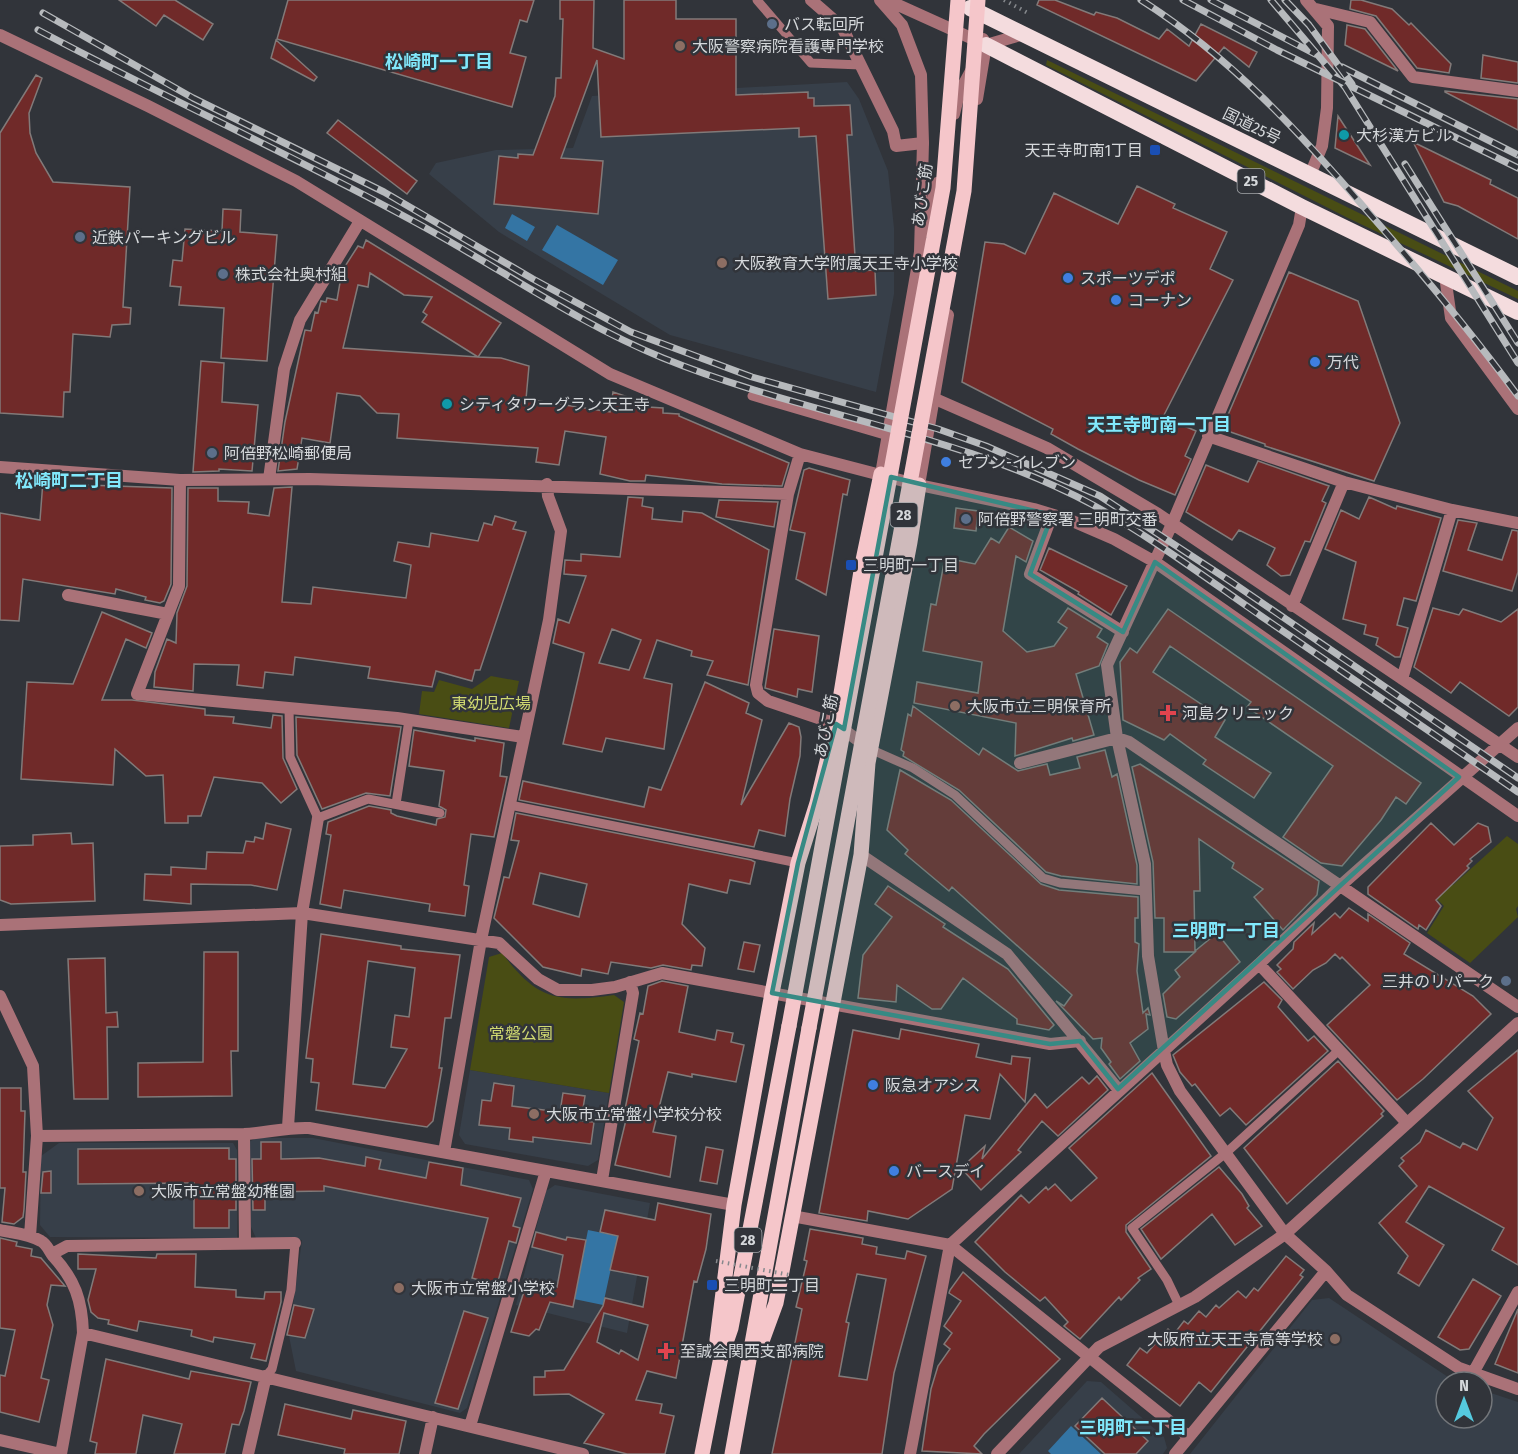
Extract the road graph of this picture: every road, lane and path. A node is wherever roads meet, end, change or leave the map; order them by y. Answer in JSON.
{"nodes":[{"id":1,"x":757,"y":0,"type":"edge"},
{"id":2,"x":811,"y":0,"type":"edge"},
{"id":3,"x":880,"y":0,"type":"edge"},
{"id":4,"x":887,"y":0,"type":"edge"},
{"id":5,"x":1004,"y":0,"type":"edge"},
{"id":6,"x":1306,"y":0,"type":"edge"},
{"id":7,"x":965,"y":2,"type":"edge"},
{"id":8,"x":1316,"y":9,"type":"junction"},
{"id":9,"x":1028,"y":13,"type":"dead end"},
{"id":10,"x":1024,"y":34,"type":"junction"},
{"id":11,"x":0,"y":35,"type":"edge"},
{"id":12,"x":986,"y":45,"type":"junction"},
{"id":13,"x":861,"y":65,"type":"junction"},
{"id":14,"x":1518,"y":91,"type":"edge"},
{"id":15,"x":923,"y":143,"type":"junction"},
{"id":16,"x":1310,"y":175,"type":"junction"},
{"id":17,"x":1302,"y":207,"type":"junction"},
{"id":18,"x":360,"y":221,"type":"junction"},
{"id":19,"x":920,"y":252,"type":"junction"},
{"id":20,"x":1445,"y":276,"type":"junction"},
{"id":21,"x":1518,"y":277,"type":"edge"},
{"id":22,"x":1517,"y":312,"type":"edge"},
{"id":23,"x":752,"y":396,"type":"dead end"},
{"id":24,"x":933,"y":398,"type":"junction"},
{"id":25,"x":1518,"y":409,"type":"edge"},
{"id":26,"x":888,"y":435,"type":"junction"},
{"id":27,"x":1208,"y":436,"type":"junction"},
{"id":28,"x":800,"y":454,"type":"junction"},
{"id":29,"x":0,"y":467,"type":"edge"},
{"id":30,"x":881,"y":474,"type":"junction"},
{"id":31,"x":269,"y":478,"type":"junction"},
{"id":32,"x":180,"y":480,"type":"junction"},
{"id":33,"x":1344,"y":482,"type":"junction"},
{"id":34,"x":547,"y":484,"type":"junction"},
{"id":35,"x":919,"y":485,"type":"junction"},
{"id":36,"x":788,"y":494,"type":"junction"},
{"id":37,"x":1452,"y":510,"type":"junction"},
{"id":38,"x":1052,"y":515,"type":"junction"},
{"id":39,"x":1518,"y":523,"type":"edge"},
{"id":40,"x":1172,"y":524,"type":"junction"},
{"id":41,"x":1155,"y":562,"type":"junction"},
{"id":42,"x":68,"y":595,"type":"dead end"},
{"id":43,"x":1292,"y":606,"type":"junction"},
{"id":44,"x":168,"y":614,"type":"junction"},
{"id":45,"x":1123,"y":632,"type":"junction"},
{"id":46,"x":1402,"y":679,"type":"junction"},
{"id":47,"x":289,"y":708,"type":"junction"},
{"id":48,"x":410,"y":720,"type":"junction"},
{"id":49,"x":836,"y":724,"type":"junction"},
{"id":50,"x":1518,"y":728,"type":"edge"},
{"id":51,"x":523,"y":737,"type":"junction"},
{"id":52,"x":1118,"y":738,"type":"junction"},
{"id":53,"x":1499,"y":744,"type":"junction"},
{"id":54,"x":870,"y":749,"type":"junction"},
{"id":55,"x":1518,"y":757,"type":"edge"},
{"id":56,"x":1020,"y":763,"type":"dead end"},
{"id":57,"x":1459,"y":777,"type":"junction"},
{"id":58,"x":396,"y":804,"type":"junction"},
{"id":59,"x":510,"y":805,"type":"junction"},
{"id":60,"x":440,"y":813,"type":"dead end"},
{"id":61,"x":1518,"y":816,"type":"edge"},
{"id":62,"x":318,"y":818,"type":"junction"},
{"id":63,"x":861,"y":855,"type":"junction"},
{"id":64,"x":798,"y":863,"type":"junction"},
{"id":65,"x":1339,"y":887,"type":"junction"},
{"id":66,"x":1145,"y":891,"type":"junction"},
{"id":67,"x":302,"y":913,"type":"junction"},
{"id":68,"x":0,"y":925,"type":"edge"},
{"id":69,"x":481,"y":940,"type":"junction"},
{"id":70,"x":1258,"y":964,"type":"junction"},
{"id":71,"x":630,"y":982,"type":"junction"},
{"id":72,"x":772,"y":993,"type":"junction"},
{"id":73,"x":0,"y":996,"type":"edge"},
{"id":74,"x":833,"y":1004,"type":"junction"},
{"id":75,"x":1518,"y":1007,"type":"edge"},
{"id":76,"x":1518,"y":1023,"type":"edge"},
{"id":77,"x":1080,"y":1041,"type":"junction"},
{"id":78,"x":1164,"y":1051,"type":"junction"},
{"id":79,"x":1338,"y":1051,"type":"junction"},
{"id":80,"x":1118,"y":1089,"type":"junction"},
{"id":81,"x":1407,"y":1123,"type":"junction"},
{"id":82,"x":288,"y":1127,"type":"junction"},
{"id":83,"x":244,"y":1134,"type":"junction"},
{"id":84,"x":37,"y":1136,"type":"junction"},
{"id":85,"x":444,"y":1152,"type":"junction"},
{"id":86,"x":1227,"y":1152,"type":"junction"},
{"id":87,"x":546,"y":1171,"type":"junction"},
{"id":88,"x":602,"y":1180,"type":"junction"},
{"id":89,"x":734,"y":1204,"type":"junction"},
{"id":90,"x":792,"y":1216,"type":"junction"},
{"id":91,"x":0,"y":1230,"type":"edge"},
{"id":92,"x":1285,"y":1234,"type":"junction"},
{"id":93,"x":30,"y":1236,"type":"junction"},
{"id":94,"x":295,"y":1243,"type":"joint"},
{"id":95,"x":245,"y":1244,"type":"junction"},
{"id":96,"x":950,"y":1245,"type":"junction"},
{"id":97,"x":52,"y":1254,"type":"junction"},
{"id":98,"x":716,"y":1261,"type":"dead end"},
{"id":99,"x":1326,"y":1271,"type":"junction"},
{"id":100,"x":790,"y":1275,"type":"dead end"},
{"id":101,"x":1518,"y":1292,"type":"edge"},
{"id":102,"x":1179,"y":1305,"type":"junction"},
{"id":103,"x":83,"y":1333,"type":"junction"},
{"id":104,"x":721,"y":1357,"type":"junction"},
{"id":105,"x":1088,"y":1358,"type":"junction"},
{"id":106,"x":748,"y":1359,"type":"junction"},
{"id":107,"x":1465,"y":1370,"type":"edge"},
{"id":108,"x":1475,"y":1370,"type":"edge"},
{"id":109,"x":266,"y":1376,"type":"junction"},
{"id":110,"x":1494,"y":1380,"type":"edge"},
{"id":111,"x":1518,"y":1389,"type":"edge"},
{"id":112,"x":433,"y":1417,"type":"junction"},
{"id":113,"x":470,"y":1426,"type":"junction"},
{"id":114,"x":1189,"y":1437,"type":"junction"},
{"id":115,"x":0,"y":1440,"type":"edge"},
{"id":116,"x":61,"y":1454,"type":"edge"},
{"id":117,"x":248,"y":1454,"type":"edge"},
{"id":118,"x":425,"y":1454,"type":"edge"},
{"id":119,"x":584,"y":1454,"type":"edge"},
{"id":120,"x":702,"y":1454,"type":"edge"},
{"id":121,"x":732,"y":1454,"type":"edge"},
{"id":122,"x":910,"y":1454,"type":"edge"},
{"id":123,"x":997,"y":1454,"type":"edge"},
{"id":124,"x":1175,"y":1454,"type":"edge"}],
"edges":[{"from":1,"to":13,"type":"lane"},
{"from":2,"to":13,"type":"street"},
{"from":3,"to":15,"type":"street"},
{"from":4,"to":12,"type":"street"},
{"from":5,"to":9,"type":"path"},
{"from":6,"to":8,"type":"street"},
{"from":7,"to":10,"type":"highway","name":"国道25号","number":"25"},
{"from":7,"to":12,"type":"street"},
{"from":7,"to":104,"type":"main road","name":"あびこ筋","number":"28","bridge":true},
{"from":7,"to":106,"type":"main road","number":"28","bridge":true},
{"from":8,"to":14,"type":"street"},
{"from":8,"to":16,"type":"street"},
{"from":10,"to":12,"type":"street"},
{"from":10,"to":16,"type":"highway","name":"国道25号","number":"25"},
{"from":11,"to":18,"type":"street"},
{"from":12,"to":17,"type":"highway","number":"25"},
{"from":12,"to":19,"type":"street"},
{"from":12,"to":24,"type":"street"},
{"from":13,"to":15,"type":"street"},
{"from":15,"to":19,"type":"street"},
{"from":16,"to":21,"type":"highway","name":"国道25号","number":"25"},
{"from":17,"to":20,"type":"highway","number":"25"},
{"from":17,"to":27,"type":"street"},
{"from":18,"to":28,"type":"street"},
{"from":18,"to":31,"type":"street"},
{"from":19,"to":26,"type":"street"},
{"from":20,"to":22,"type":"highway","number":"25"},
{"from":20,"to":25,"type":"street"},
{"from":23,"to":26,"type":"lane"},
{"from":24,"to":35,"type":"street"},
{"from":24,"to":40,"type":"street"},
{"from":26,"to":30,"type":"street"},
{"from":27,"to":33,"type":"street"},
{"from":27,"to":40,"type":"street"},
{"from":28,"to":30,"type":"street"},
{"from":28,"to":36,"type":"street"},
{"from":29,"to":32,"type":"street"},
{"from":30,"to":35,"type":"street"},
{"from":30,"to":49,"type":"main road"},
{"from":31,"to":32,"type":"street"},
{"from":31,"to":34,"type":"street"},
{"from":32,"to":44,"type":"street"},
{"from":33,"to":37,"type":"street"},
{"from":33,"to":43,"type":"street"},
{"from":34,"to":36,"type":"street"},
{"from":34,"to":51,"type":"street"},
{"from":35,"to":38,"type":"street"},
{"from":35,"to":54,"type":"main road"},
{"from":36,"to":49,"type":"street"},
{"from":37,"to":39,"type":"street"},
{"from":37,"to":46,"type":"street"},
{"from":38,"to":41,"type":"street"},
{"from":38,"to":45,"type":"street"},
{"from":40,"to":41,"type":"street"},
{"from":40,"to":43,"type":"street"},
{"from":41,"to":45,"type":"street"},
{"from":41,"to":57,"type":"street"},
{"from":42,"to":44,"type":"street"},
{"from":43,"to":46,"type":"street"},
{"from":44,"to":47,"type":"street"},
{"from":45,"to":52,"type":"street"},
{"from":46,"to":53,"type":"street"},
{"from":47,"to":48,"type":"street"},
{"from":47,"to":62,"type":"lane"},
{"from":48,"to":51,"type":"street"},
{"from":48,"to":58,"type":"lane"},
{"from":49,"to":54,"type":"street"},
{"from":49,"to":64,"type":"main road"},
{"from":50,"to":53,"type":"street"},
{"from":51,"to":59,"type":"street"},
{"from":52,"to":56,"type":"street"},
{"from":52,"to":65,"type":"street"},
{"from":52,"to":66,"type":"street"},
{"from":53,"to":55,"type":"street"},
{"from":53,"to":57,"type":"street"},
{"from":54,"to":63,"type":"main road"},
{"from":54,"to":66,"type":"lane"},
{"from":57,"to":61,"type":"street"},
{"from":57,"to":65,"type":"street"},
{"from":58,"to":60,"type":"lane"},
{"from":58,"to":62,"type":"lane"},
{"from":59,"to":64,"type":"lane"},
{"from":59,"to":69,"type":"street"},
{"from":62,"to":67,"type":"street"},
{"from":63,"to":74,"type":"main road"},
{"from":63,"to":77,"type":"street"},
{"from":64,"to":72,"type":"main road"},
{"from":65,"to":70,"type":"street"},
{"from":65,"to":75,"type":"street"},
{"from":66,"to":78,"type":"street"},
{"from":67,"to":68,"type":"street"},
{"from":67,"to":69,"type":"street"},
{"from":67,"to":82,"type":"street"},
{"from":69,"to":71,"type":"street"},
{"from":69,"to":85,"type":"street"},
{"from":70,"to":78,"type":"street"},
{"from":70,"to":79,"type":"street"},
{"from":71,"to":72,"type":"street"},
{"from":71,"to":88,"type":"street"},
{"from":72,"to":74,"type":"street"},
{"from":72,"to":89,"type":"main road"},
{"from":73,"to":84,"type":"street"},
{"from":74,"to":77,"type":"street"},
{"from":74,"to":90,"type":"main road"},
{"from":76,"to":81,"type":"street"},
{"from":77,"to":80,"type":"street"},
{"from":78,"to":80,"type":"street"},
{"from":78,"to":86,"type":"street"},
{"from":79,"to":81,"type":"street"},
{"from":79,"to":86,"type":"lane"},
{"from":80,"to":96,"type":"street"},
{"from":81,"to":92,"type":"street"},
{"from":82,"to":83,"type":"street"},
{"from":82,"to":85,"type":"street"},
{"from":83,"to":84,"type":"street"},
{"from":83,"to":95,"type":"street"},
{"from":84,"to":93,"type":"street"},
{"from":85,"to":87,"type":"street"},
{"from":86,"to":92,"type":"street"},
{"from":86,"to":102,"type":"lane"},
{"from":87,"to":88,"type":"street"},
{"from":87,"to":113,"type":"street"},
{"from":88,"to":89,"type":"street"},
{"from":89,"to":104,"type":"main road"},
{"from":90,"to":96,"type":"street"},
{"from":90,"to":106,"type":"main road"},
{"from":91,"to":93,"type":"street"},
{"from":92,"to":99,"type":"street"},
{"from":92,"to":102,"type":"street"},
{"from":93,"to":97,"type":"street"},
{"from":94,"to":95,"type":"street"},
{"from":94,"to":109,"type":"lane"},
{"from":95,"to":97,"type":"street"},
{"from":96,"to":105,"type":"street"},
{"from":96,"to":122,"type":"street"},
{"from":97,"to":103,"type":"street"},
{"from":98,"to":100,"type":"path","bridge":true},
{"from":99,"to":107,"type":"street"},
{"from":99,"to":114,"type":"street"},
{"from":101,"to":108,"type":"street"},
{"from":102,"to":105,"type":"street"},
{"from":103,"to":109,"type":"street"},
{"from":103,"to":116,"type":"street"},
{"from":104,"to":120,"type":"main road","name":"あびこ筋","number":"28"},
{"from":105,"to":114,"type":"street"},
{"from":105,"to":123,"type":"street"},
{"from":106,"to":121,"type":"main road","number":"28"},
{"from":109,"to":112,"type":"street"},
{"from":109,"to":117,"type":"street"},
{"from":110,"to":111,"type":"street"},
{"from":112,"to":113,"type":"street"},
{"from":112,"to":118,"type":"street"},
{"from":113,"to":119,"type":"street"},
{"from":114,"to":124,"type":"street"},
{"from":115,"to":116,"type":"street"}]}
